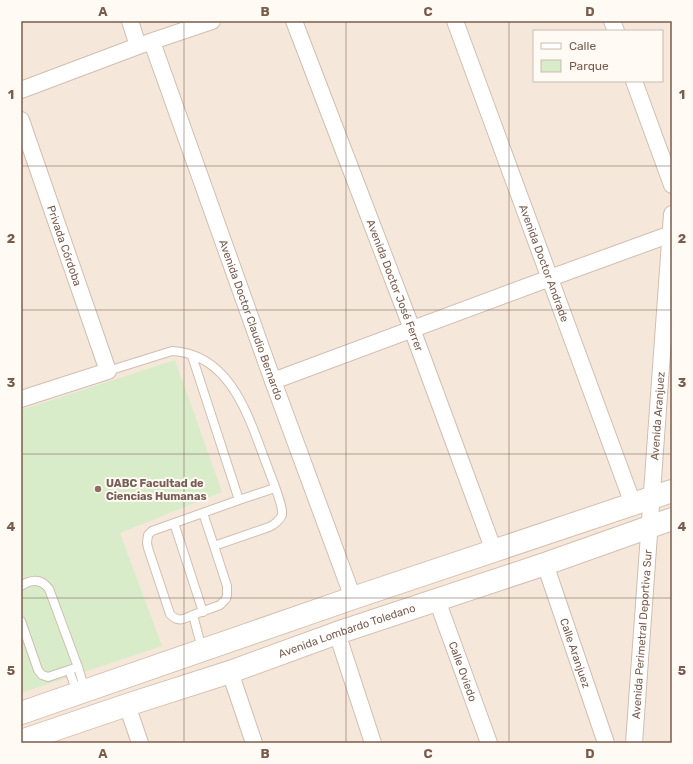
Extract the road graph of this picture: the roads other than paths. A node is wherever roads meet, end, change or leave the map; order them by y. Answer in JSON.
{"nodes":[{"id":1,"x":130,"y":21,"type":"edge"},
{"id":2,"x":212,"y":21,"type":"edge"},
{"id":3,"x":294,"y":21,"type":"edge"},
{"id":4,"x":455,"y":21,"type":"edge"},
{"id":5,"x":145,"y":44,"type":"junction"},
{"id":6,"x":634,"y":82,"type":"edge"},
{"id":7,"x":21,"y":90,"type":"edge"},
{"id":8,"x":21,"y":120,"type":"edge"},
{"id":9,"x":672,"y":185,"type":"edge"},
{"id":10,"x":672,"y":214,"type":"edge"},
{"id":11,"x":671,"y":234,"type":"junction"},
{"id":12,"x":550,"y":278,"type":"junction"},
{"id":13,"x":412,"y":329,"type":"junction"},
{"id":14,"x":192,"y":356,"type":"junction"},
{"id":15,"x":108,"y":371,"type":"junction"},
{"id":16,"x":273,"y":381,"type":"junction"},
{"id":17,"x":21,"y":399,"type":"edge"},
{"id":18,"x":275,"y":488,"type":"junction"},
{"id":19,"x":652,"y":498,"type":"edge"},
{"id":20,"x":239,"y":500,"type":"junction"},
{"id":21,"x":203,"y":513,"type":"junction"},
{"id":22,"x":672,"y":519,"type":"edge"},
{"id":23,"x":174,"y":523,"type":"junction"},
{"id":24,"x":650,"y":526,"type":"junction"},
{"id":25,"x":214,"y":546,"type":"junction"},
{"id":26,"x":494,"y":551,"type":"junction"},
{"id":27,"x":545,"y":564,"type":"junction"},
{"id":28,"x":21,"y":586,"type":"edge"},
{"id":29,"x":353,"y":598,"type":"junction"},
{"id":30,"x":437,"y":600,"type":"junction"},
{"id":31,"x":203,"y":612,"type":"junction"},
{"id":32,"x":193,"y":615,"type":"junction"},
{"id":33,"x":21,"y":621,"type":"edge"},
{"id":34,"x":337,"y":633,"type":"junction"},
{"id":35,"x":202,"y":650,"type":"junction"},
{"id":36,"x":288,"y":650,"type":"junction"},
{"id":37,"x":78,"y":667,"type":"junction"},
{"id":38,"x":69,"y":670,"type":"junction"},
{"id":39,"x":230,"y":672,"type":"junction"},
{"id":40,"x":81,"y":692,"type":"junction"},
{"id":41,"x":127,"y":705,"type":"junction"},
{"id":42,"x":21,"y":713,"type":"edge"},
{"id":43,"x":22,"y":742,"type":"edge"},
{"id":44,"x":140,"y":743,"type":"edge"},
{"id":45,"x":254,"y":743,"type":"edge"},
{"id":46,"x":373,"y":743,"type":"edge"},
{"id":47,"x":489,"y":743,"type":"edge"},
{"id":48,"x":606,"y":743,"type":"edge"},
{"id":49,"x":634,"y":743,"type":"edge"}],
"edges":[{"from":1,"to":5,"type":"street","name":"Avenida Doctor Claudio Bernardo"},
{"from":2,"to":5,"type":"street"},
{"from":3,"to":13,"type":"street","name":"Avenida Doctor José Ferrer"},
{"from":4,"to":12,"type":"street","name":"Avenida Doctor Andrade"},
{"from":5,"to":7,"type":"street"},
{"from":5,"to":16,"type":"street","name":"Avenida Doctor Claudio Bernardo"},
{"from":6,"to":9,"type":"street"},
{"from":8,"to":15,"type":"street","name":"Privada Córdoba"},
{"from":10,"to":11,"type":"street","name":"Avenida Aranjuez"},
{"from":11,"to":12,"type":"street"},
{"from":11,"to":19,"type":"street","name":"Avenida Aranjuez"},
{"from":12,"to":13,"type":"street"},
{"from":12,"to":19,"type":"street","name":"Avenida Doctor Andrade"},
{"from":13,"to":16,"type":"street"},
{"from":13,"to":26,"type":"street","name":"Avenida Doctor José Ferrer"},
{"from":14,"to":15,"type":"lane"},
{"from":14,"to":18,"type":"lane"},
{"from":14,"to":20,"type":"lane"},
{"from":15,"to":17,"type":"street"},
{"from":16,"to":29,"type":"street","name":"Avenida Doctor Claudio Bernardo"},
{"from":18,"to":20,"type":"lane"},
{"from":18,"to":25,"type":"lane"},
{"from":19,"to":24,"type":"street","name":"Avenida Aranjuez"},
{"from":19,"to":26,"type":"main road"},
{"from":20,"to":21,"type":"lane"},
{"from":21,"to":23,"type":"lane"},
{"from":21,"to":25,"type":"lane"},
{"from":22,"to":24,"type":"main road","name":"Avenida Lombardo Toledano"},
{"from":23,"to":31,"type":"lane"},
{"from":23,"to":32,"type":"lane"},
{"from":24,"to":27,"type":"main road","name":"Avenida Lombardo Toledano"},
{"from":24,"to":49,"type":"street","name":"Avenida Perimetral Deportiva Sur"},
{"from":25,"to":31,"type":"lane"},
{"from":26,"to":29,"type":"main road"},
{"from":27,"to":30,"type":"main road","name":"Avenida Lombardo Toledano"},
{"from":27,"to":48,"type":"street","name":"Calle Aranjuez"},
{"from":28,"to":37,"type":"lane"},
{"from":29,"to":35,"type":"main road"},
{"from":29,"to":36,"type":"main road"},
{"from":30,"to":34,"type":"main road","name":"Avenida Lombardo Toledano"},
{"from":30,"to":47,"type":"street","name":"Calle Oviedo"},
{"from":31,"to":32,"type":"lane"},
{"from":32,"to":35,"type":"lane"},
{"from":33,"to":38,"type":"lane"},
{"from":34,"to":36,"type":"main road","name":"Avenida Lombardo Toledano"},
{"from":34,"to":46,"type":"street"},
{"from":35,"to":40,"type":"main road"},
{"from":35,"to":41,"type":"main road"},
{"from":36,"to":39,"type":"main road","name":"Avenida Lombardo Toledano"},
{"from":37,"to":38,"type":"lane"},
{"from":37,"to":40,"type":"lane"},
{"from":38,"to":40,"type":"lane"},
{"from":39,"to":41,"type":"main road","name":"Avenida Lombardo Toledano"},
{"from":39,"to":45,"type":"street"},
{"from":40,"to":42,"type":"main road"},
{"from":40,"to":43,"type":"main road"},
{"from":41,"to":43,"type":"main road","name":"Avenida Lombardo Toledano"},
{"from":41,"to":44,"type":"street"}]}
